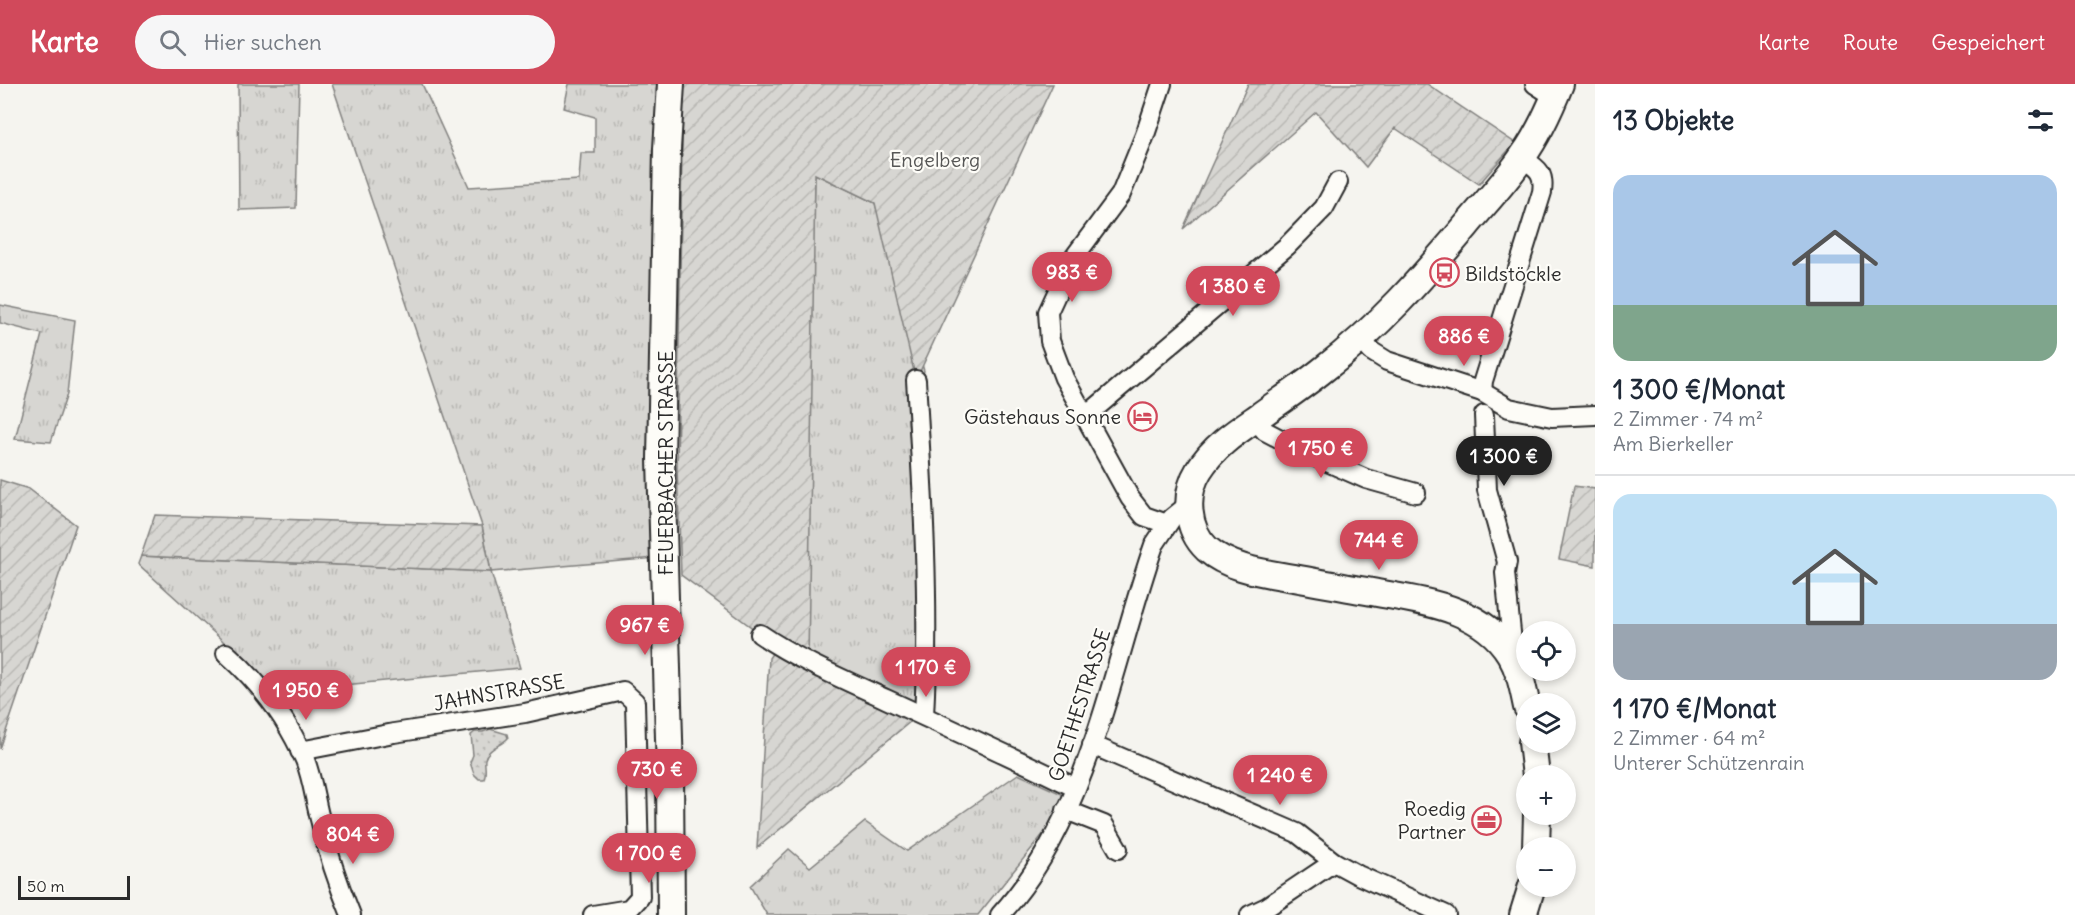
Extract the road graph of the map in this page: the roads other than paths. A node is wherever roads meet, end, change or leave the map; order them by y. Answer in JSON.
{"nodes":[{"id":1,"x":671,"y":84,"type":"edge"},
{"id":2,"x":1162,"y":84,"type":"edge"},
{"id":3,"x":1550,"y":88,"type":"edge"},
{"id":4,"x":1522,"y":158,"type":"junction"},
{"id":5,"x":1338,"y":182,"type":"dead end"},
{"id":6,"x":1361,"y":339,"type":"junction"},
{"id":7,"x":916,"y":380,"type":"dead end"},
{"id":8,"x":1482,"y":392,"type":"junction"},
{"id":9,"x":1484,"y":415,"type":"dead end"},
{"id":10,"x":1595,"y":415,"type":"edge"},
{"id":11,"x":1086,"y":417,"type":"junction"},
{"id":12,"x":1256,"y":419,"type":"junction"},
{"id":13,"x":1416,"y":493,"type":"dead end"},
{"id":14,"x":1188,"y":505,"type":"junction"},
{"id":15,"x":1167,"y":524,"type":"junction"},
{"id":16,"x":760,"y":634,"type":"dead end"},
{"id":17,"x":226,"y":653,"type":"dead end"},
{"id":18,"x":1509,"y":653,"type":"junction"},
{"id":19,"x":1524,"y":693,"type":"edge"},
{"id":20,"x":924,"y":716,"type":"junction"},
{"id":21,"x":1092,"y":745,"type":"junction"},
{"id":22,"x":300,"y":751,"type":"junction"},
{"id":23,"x":1076,"y":788,"type":"junction"},
{"id":24,"x":1066,"y":810,"type":"junction"},
{"id":25,"x":1118,"y":849,"type":"dead end"},
{"id":26,"x":1334,"y":862,"type":"junction"},
{"id":27,"x":1529,"y":897,"type":"edge"},
{"id":28,"x":351,"y":915,"type":"edge"},
{"id":29,"x":593,"y":915,"type":"edge"},
{"id":30,"x":671,"y":915,"type":"edge"},
{"id":31,"x":1000,"y":915,"type":"edge"},
{"id":32,"x":1250,"y":915,"type":"edge"},
{"id":33,"x":1446,"y":915,"type":"edge"},
{"id":34,"x":1523,"y":915,"type":"edge"}],
"edges":[{"from":1,"to":30,"type":"main road","name":"FEUERBACHER STRASSE"},
{"from":2,"to":11,"type":"street"},
{"from":3,"to":4,"type":"main road"},
{"from":4,"to":6,"type":"main road"},
{"from":4,"to":8,"type":"street"},
{"from":5,"to":11,"type":"street"},
{"from":6,"to":8,"type":"street"},
{"from":6,"to":12,"type":"main road"},
{"from":7,"to":20,"type":"street"},
{"from":8,"to":10,"type":"street"},
{"from":9,"to":18,"type":"street"},
{"from":11,"to":15,"type":"street"},
{"from":12,"to":13,"type":"street"},
{"from":12,"to":14,"type":"main road"},
{"from":14,"to":15,"type":"street","name":"GOETHESTRASSE"},
{"from":14,"to":18,"type":"main road"},
{"from":15,"to":21,"type":"street","name":"GOETHESTRASSE"},
{"from":16,"to":20,"type":"street"},
{"from":17,"to":22,"type":"street"},
{"from":18,"to":19,"type":"main road"},
{"from":20,"to":23,"type":"street"},
{"from":21,"to":23,"type":"street","name":"GOETHESTRASSE"},
{"from":21,"to":26,"type":"street"},
{"from":22,"to":28,"type":"street"},
{"from":22,"to":29,"type":"street","name":"JAHNSTRASSE"},
{"from":23,"to":24,"type":"street","name":"GOETHESTRASSE"},
{"from":24,"to":25,"type":"street"},
{"from":24,"to":31,"type":"street","name":"GOETHESTRASSE"},
{"from":26,"to":32,"type":"street"},
{"from":26,"to":33,"type":"street"},
{"from":27,"to":34,"type":"main road"}]}
